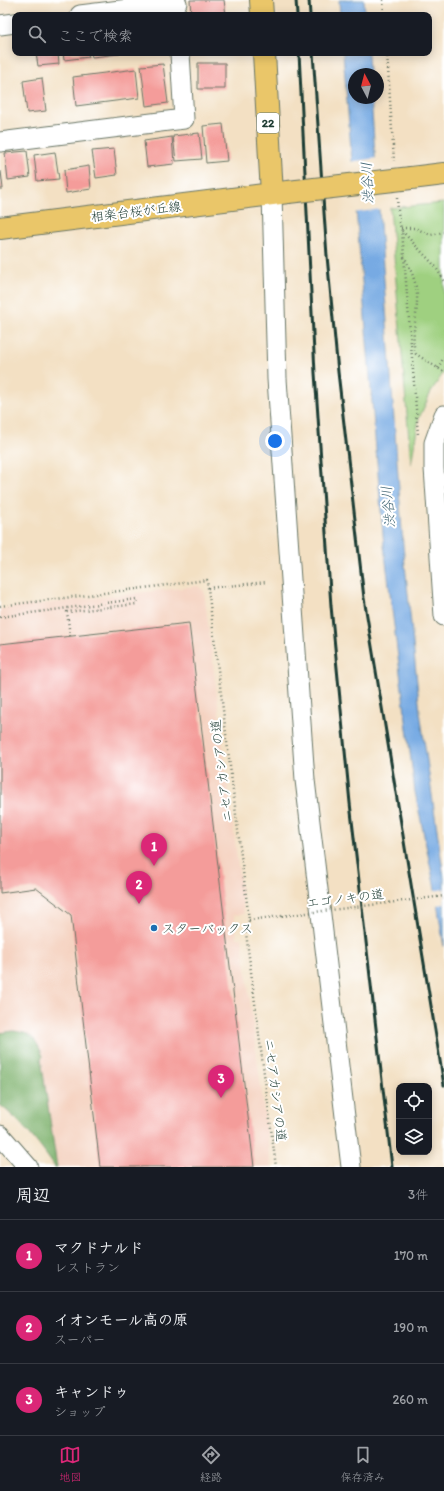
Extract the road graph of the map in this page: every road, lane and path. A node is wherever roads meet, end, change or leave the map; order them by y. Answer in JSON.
{"nodes":[{"id":1,"x":261,"y":0,"type":"edge"},
{"id":2,"x":383,"y":0,"type":"edge"},
{"id":3,"x":178,"y":6,"type":"edge"},
{"id":4,"x":113,"y":12,"type":"edge"},
{"id":5,"x":262,"y":12,"type":"edge"},
{"id":6,"x":384,"y":12,"type":"edge"},
{"id":7,"x":12,"y":23,"type":"edge"},
{"id":8,"x":0,"y":25,"type":"edge"},
{"id":9,"x":180,"y":56,"type":"edge"},
{"id":10,"x":264,"y":56,"type":"edge"},
{"id":11,"x":387,"y":56,"type":"edge"},
{"id":12,"x":0,"y":142,"type":"edge"},
{"id":13,"x":395,"y":164,"type":"dead end"},
{"id":14,"x":444,"y":174,"type":"edge"},
{"id":15,"x":280,"y":193,"type":"junction"},
{"id":16,"x":397,"y":195,"type":"dead end"},
{"id":17,"x":0,"y":228,"type":"edge"},
{"id":18,"x":401,"y":229,"type":"junction"},
{"id":19,"x":444,"y":232,"type":"edge"},
{"id":20,"x":403,"y":254,"type":"junction"},
{"id":21,"x":444,"y":281,"type":"edge"},
{"id":22,"x":444,"y":357,"type":"edge"},
{"id":23,"x":438,"y":368,"type":"junction"},
{"id":24,"x":444,"y":372,"type":"edge"},
{"id":25,"x":444,"y":415,"type":"edge"},
{"id":26,"x":418,"y":436,"type":"dead end"},
{"id":27,"x":267,"y":582,"type":"dead end"},
{"id":28,"x":208,"y":588,"type":"junction"},
{"id":29,"x":0,"y":606,"type":"edge"},
{"id":30,"x":0,"y":616,"type":"edge"},
{"id":31,"x":444,"y":616,"type":"edge"},
{"id":32,"x":70,"y":636,"type":"dead end"},
{"id":33,"x":444,"y":896,"type":"edge"},
{"id":34,"x":249,"y":920,"type":"junction"},
{"id":35,"x":0,"y":1135,"type":"edge"},
{"id":36,"x":28,"y":1167,"type":"edge"},
{"id":37,"x":276,"y":1167,"type":"edge"},
{"id":38,"x":351,"y":1167,"type":"edge"}],
"edges":[{"from":1,"to":5,"type":"main road"},
{"from":2,"to":6,"type":"path"},
{"from":3,"to":4,"type":"street"},
{"from":7,"to":8,"type":"street"},
{"from":9,"to":12,"type":"street"},
{"from":10,"to":15,"type":"main road","number":"22"},
{"from":11,"to":13,"type":"path"},
{"from":14,"to":15,"type":"main road","name":"相楽台桜が丘線","bridge":true},
{"from":15,"to":17,"type":"main road","name":"相楽台桜が丘線"},
{"from":15,"to":38,"type":"street"},
{"from":16,"to":18,"type":"path"},
{"from":18,"to":19,"type":"path"},
{"from":18,"to":20,"type":"path"},
{"from":18,"to":21,"type":"path"},
{"from":20,"to":23,"type":"path"},
{"from":20,"to":26,"type":"path"},
{"from":22,"to":23,"type":"path"},
{"from":23,"to":24,"type":"path"},
{"from":25,"to":31,"type":"street"},
{"from":27,"to":28,"type":"path"},
{"from":28,"to":29,"type":"path"},
{"from":28,"to":34,"type":"path","name":"ニセアカシアの道"},
{"from":30,"to":32,"type":"path"},
{"from":33,"to":34,"type":"path","name":"エゴノキの道","bridge":true},
{"from":34,"to":37,"type":"path","name":"ニセアカシアの道"},
{"from":35,"to":36,"type":"street"}]}
